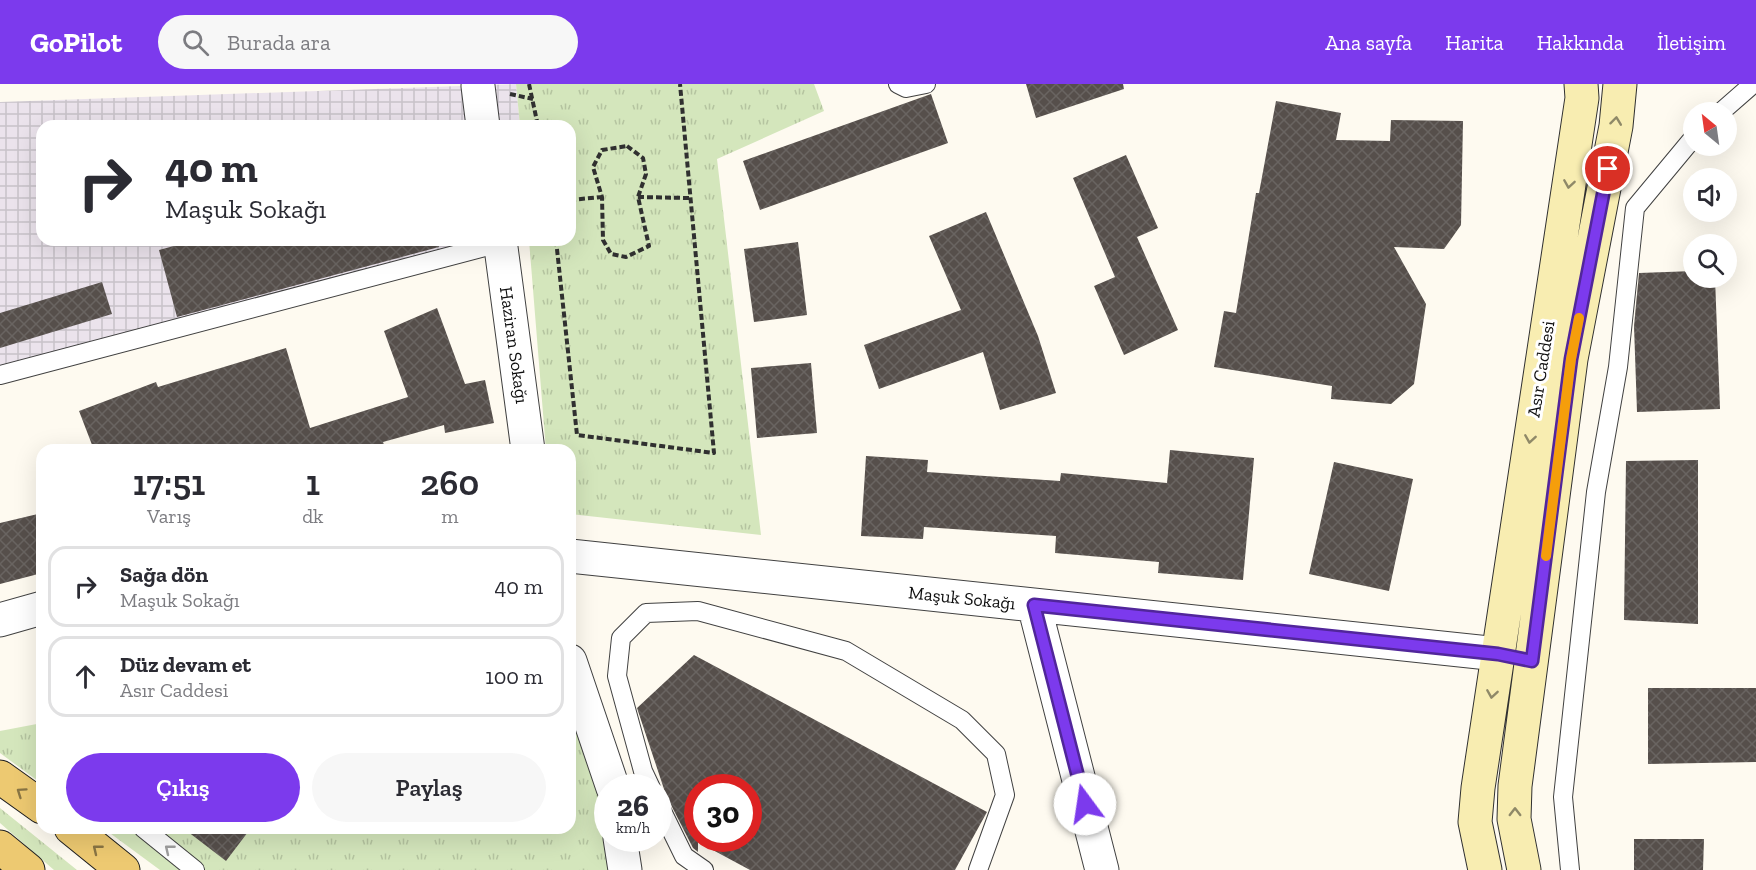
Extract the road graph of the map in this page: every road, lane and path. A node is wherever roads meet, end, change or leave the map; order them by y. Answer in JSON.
{"nodes":[{"id":1,"x":529,"y":84,"type":"edge"},
{"id":2,"x":680,"y":84,"type":"edge"},
{"id":3,"x":898,"y":84,"type":"edge"},
{"id":4,"x":926,"y":84,"type":"edge"},
{"id":5,"x":1581,"y":84,"type":"edge"},
{"id":6,"x":1620,"y":84,"type":"edge"},
{"id":7,"x":1754,"y":84,"type":"edge"},
{"id":8,"x":478,"y":86,"type":"dead end"},
{"id":9,"x":1733,"y":102,"type":"edge"},
{"id":10,"x":482,"y":120,"type":"edge"},
{"id":11,"x":537,"y":120,"type":"edge"},
{"id":12,"x":1683,"y":150,"type":"edge"},
{"id":13,"x":602,"y":196,"type":"junction"},
{"id":14,"x":639,"y":197,"type":"junction"},
{"id":15,"x":689,"y":198,"type":"junction"},
{"id":16,"x":576,"y":199,"type":"edge"},
{"id":17,"x":485,"y":246,"type":"edge"},
{"id":18,"x":501,"y":246,"type":"edge"},
{"id":19,"x":557,"y":246,"type":"edge"},
{"id":20,"x":0,"y":375,"type":"edge"},
{"id":21,"x":527,"y":444,"type":"edge"},
{"id":22,"x":576,"y":557,"type":"edge"},
{"id":23,"x":1034,"y":605,"type":"junction"},
{"id":24,"x":36,"y":610,"type":"edge"},
{"id":25,"x":0,"y":620,"type":"edge"},
{"id":26,"x":1498,"y":654,"type":"junction"},
{"id":27,"x":1532,"y":661,"type":"junction"},
{"id":28,"x":576,"y":679,"type":"edge"},
{"id":29,"x":608,"y":774,"type":"edge"},
{"id":30,"x":644,"y":774,"type":"edge"},
{"id":31,"x":0,"y":777,"type":"edge"},
{"id":32,"x":36,"y":803,"type":"edge"},
{"id":33,"x":672,"y":832,"type":"edge"},
{"id":34,"x":78,"y":834,"type":"edge"},
{"id":35,"x":150,"y":834,"type":"edge"},
{"id":36,"x":0,"y":847,"type":"edge"},
{"id":37,"x":622,"y":852,"type":"edge"},
{"id":38,"x":28,"y":870,"type":"edge"},
{"id":39,"x":123,"y":870,"type":"edge"},
{"id":40,"x":195,"y":870,"type":"edge"},
{"id":41,"x":625,"y":870,"type":"edge"},
{"id":42,"x":704,"y":870,"type":"edge"},
{"id":43,"x":978,"y":870,"type":"edge"},
{"id":44,"x":1102,"y":870,"type":"edge"},
{"id":45,"x":1485,"y":870,"type":"edge"},
{"id":46,"x":1524,"y":870,"type":"edge"},
{"id":47,"x":1570,"y":870,"type":"edge"}],
"edges":[{"from":1,"to":11,"type":"path"},
{"from":2,"to":15,"type":"path"},
{"from":3,"to":4,"type":"lane"},
{"from":5,"to":26,"type":"street","name":"Asır Caddesi","one_way":true},
{"from":27,"to":6,"type":"street","name":"Asır Caddesi","one_way":true},
{"from":7,"to":9,"type":"lane"},
{"from":8,"to":10,"type":"street"},
{"from":12,"to":47,"type":"lane"},
{"from":13,"to":14,"type":"path"},
{"from":13,"to":14,"type":"path"},
{"from":13,"to":16,"type":"path"},
{"from":14,"to":15,"type":"path"},
{"from":15,"to":19,"type":"path"},
{"from":17,"to":20,"type":"lane"},
{"from":18,"to":21,"type":"street","name":"Haziran Sokağı"},
{"from":22,"to":23,"type":"street","name":"Maşuk Sokağı"},
{"from":23,"to":26,"type":"street","name":"Maşuk Sokağı"},
{"from":23,"to":44,"type":"street"},
{"from":24,"to":25,"type":"street"},
{"from":26,"to":27,"type":"street"},
{"from":26,"to":45,"type":"street","name":"Asır Caddesi","one_way":true},
{"from":46,"to":27,"type":"street","name":"Asır Caddesi","one_way":true},
{"from":28,"to":29,"type":"street"},
{"from":30,"to":43,"type":"lane"},
{"from":32,"to":31,"type":"main road","one_way":true},
{"from":33,"to":42,"type":"lane"},
{"from":39,"to":34,"type":"main road","one_way":true},
{"from":40,"to":35,"type":"lane","one_way":true},
{"from":36,"to":38,"type":"main road"},
{"from":37,"to":41,"type":"street"}]}
